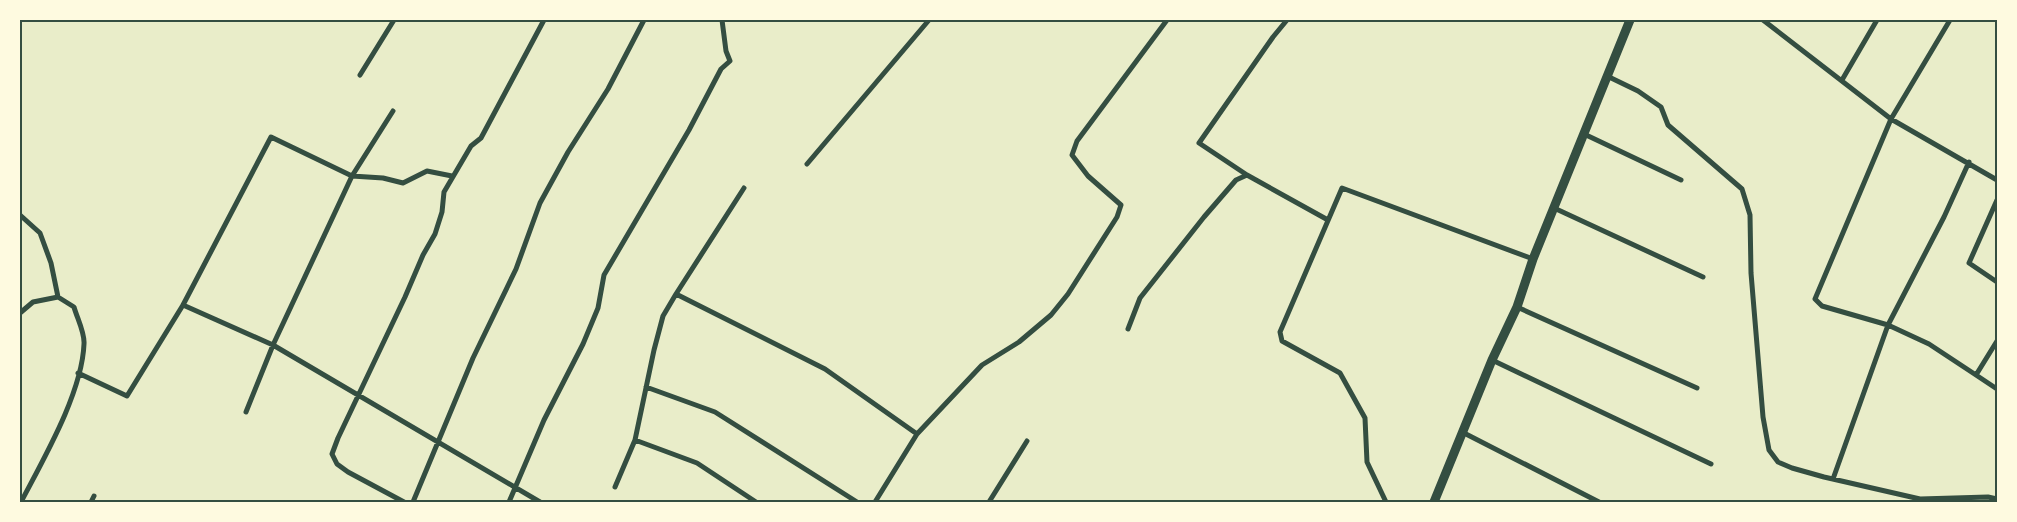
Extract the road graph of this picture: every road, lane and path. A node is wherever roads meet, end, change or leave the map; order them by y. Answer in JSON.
{"nodes":[{"id":1,"x":394,"y":20,"type":"edge"},
{"id":2,"x":544,"y":20,"type":"edge"},
{"id":3,"x":644,"y":20,"type":"edge"},
{"id":4,"x":722,"y":20,"type":"edge"},
{"id":5,"x":929,"y":20,"type":"edge"},
{"id":6,"x":1167,"y":20,"type":"edge"},
{"id":7,"x":1287,"y":20,"type":"edge"},
{"id":8,"x":1630,"y":20,"type":"edge"},
{"id":9,"x":1763,"y":20,"type":"edge"},
{"id":10,"x":1877,"y":20,"type":"edge"},
{"id":11,"x":1950,"y":20,"type":"edge"},
{"id":12,"x":360,"y":75,"type":"dead end"},
{"id":13,"x":1607,"y":76,"type":"junction"},
{"id":14,"x":1842,"y":80,"type":"junction"},
{"id":15,"x":392,"y":111,"type":"dead end"},
{"id":16,"x":1891,"y":119,"type":"junction"},
{"id":17,"x":1584,"y":134,"type":"junction"},
{"id":18,"x":1969,"y":162,"type":"junction"},
{"id":19,"x":807,"y":164,"type":"dead end"},
{"id":20,"x":1247,"y":175,"type":"junction"},
{"id":21,"x":352,"y":176,"type":"junction"},
{"id":22,"x":452,"y":176,"type":"junction"},
{"id":23,"x":1681,"y":180,"type":"dead end"},
{"id":24,"x":1997,"y":180,"type":"edge"},
{"id":25,"x":744,"y":188,"type":"dead end"},
{"id":26,"x":1997,"y":200,"type":"edge"},
{"id":27,"x":1554,"y":208,"type":"junction"},
{"id":28,"x":20,"y":215,"type":"edge"},
{"id":29,"x":1328,"y":220,"type":"junction"},
{"id":30,"x":1533,"y":259,"type":"junction"},
{"id":31,"x":1703,"y":277,"type":"dead end"},
{"id":32,"x":1997,"y":282,"type":"edge"},
{"id":33,"x":676,"y":294,"type":"junction"},
{"id":34,"x":58,"y":297,"type":"junction"},
{"id":35,"x":183,"y":305,"type":"junction"},
{"id":36,"x":1517,"y":307,"type":"junction"},
{"id":37,"x":20,"y":313,"type":"edge"},
{"id":38,"x":1888,"y":325,"type":"junction"},
{"id":39,"x":1128,"y":329,"type":"dead end"},
{"id":40,"x":1997,"y":341,"type":"edge"},
{"id":41,"x":273,"y":346,"type":"junction"},
{"id":42,"x":1492,"y":360,"type":"junction"},
{"id":43,"x":78,"y":373,"type":"junction"},
{"id":44,"x":1976,"y":375,"type":"junction"},
{"id":45,"x":646,"y":387,"type":"junction"},
{"id":46,"x":1697,"y":388,"type":"dead end"},
{"id":47,"x":1997,"y":389,"type":"edge"},
{"id":48,"x":357,"y":395,"type":"junction"},
{"id":49,"x":246,"y":412,"type":"dead end"},
{"id":50,"x":1462,"y":432,"type":"junction"},
{"id":51,"x":917,"y":434,"type":"junction"},
{"id":52,"x":636,"y":440,"type":"junction"},
{"id":53,"x":1027,"y":441,"type":"dead end"},
{"id":54,"x":438,"y":442,"type":"junction"},
{"id":55,"x":1711,"y":464,"type":"dead end"},
{"id":56,"x":1833,"y":479,"type":"junction"},
{"id":57,"x":615,"y":487,"type":"dead end"},
{"id":58,"x":515,"y":488,"type":"junction"},
{"id":59,"x":94,"y":496,"type":"dead end"},
{"id":60,"x":1997,"y":499,"type":"edge"},
{"id":61,"x":21,"y":502,"type":"edge"},
{"id":62,"x":91,"y":502,"type":"edge"},
{"id":63,"x":404,"y":502,"type":"edge"},
{"id":64,"x":412,"y":502,"type":"edge"},
{"id":65,"x":509,"y":502,"type":"edge"},
{"id":66,"x":540,"y":502,"type":"edge"},
{"id":67,"x":756,"y":502,"type":"edge"},
{"id":68,"x":857,"y":502,"type":"edge"},
{"id":69,"x":875,"y":502,"type":"edge"},
{"id":70,"x":989,"y":502,"type":"edge"},
{"id":71,"x":1386,"y":502,"type":"edge"},
{"id":72,"x":1434,"y":502,"type":"edge"},
{"id":73,"x":1599,"y":502,"type":"edge"}],
"edges":[{"from":1,"to":12,"type":"street"},
{"from":2,"to":22,"type":"street"},
{"from":3,"to":54,"type":"street"},
{"from":4,"to":58,"type":"street"},
{"from":5,"to":19,"type":"street"},
{"from":6,"to":51,"type":"street"},
{"from":7,"to":20,"type":"street"},
{"from":8,"to":13,"type":"street"},
{"from":9,"to":14,"type":"street"},
{"from":10,"to":14,"type":"street"},
{"from":11,"to":16,"type":"street"},
{"from":13,"to":17,"type":"street"},
{"from":13,"to":56,"type":"street"},
{"from":14,"to":16,"type":"street"},
{"from":15,"to":21,"type":"street"},
{"from":16,"to":18,"type":"street"},
{"from":16,"to":38,"type":"street"},
{"from":17,"to":23,"type":"street"},
{"from":17,"to":27,"type":"street"},
{"from":18,"to":24,"type":"street"},
{"from":18,"to":38,"type":"street"},
{"from":20,"to":29,"type":"street"},
{"from":20,"to":39,"type":"street"},
{"from":21,"to":22,"type":"street"},
{"from":21,"to":35,"type":"street"},
{"from":21,"to":41,"type":"street"},
{"from":22,"to":48,"type":"street"},
{"from":25,"to":33,"type":"street"},
{"from":26,"to":32,"type":"street"},
{"from":27,"to":30,"type":"street"},
{"from":27,"to":31,"type":"street"},
{"from":28,"to":34,"type":"street"},
{"from":29,"to":30,"type":"street"},
{"from":29,"to":71,"type":"street"},
{"from":30,"to":36,"type":"street"},
{"from":33,"to":45,"type":"street"},
{"from":33,"to":51,"type":"street"},
{"from":34,"to":37,"type":"street"},
{"from":34,"to":43,"type":"street"},
{"from":35,"to":41,"type":"street"},
{"from":35,"to":43,"type":"street"},
{"from":36,"to":42,"type":"street"},
{"from":36,"to":46,"type":"street"},
{"from":38,"to":44,"type":"street"},
{"from":38,"to":56,"type":"street"},
{"from":40,"to":44,"type":"street"},
{"from":41,"to":48,"type":"street"},
{"from":41,"to":49,"type":"street"},
{"from":42,"to":50,"type":"street"},
{"from":42,"to":55,"type":"street"},
{"from":43,"to":61,"type":"street"},
{"from":44,"to":47,"type":"street"},
{"from":45,"to":52,"type":"street"},
{"from":45,"to":68,"type":"street"},
{"from":48,"to":54,"type":"street"},
{"from":48,"to":63,"type":"street"},
{"from":50,"to":72,"type":"street"},
{"from":50,"to":73,"type":"street"},
{"from":51,"to":69,"type":"street"},
{"from":52,"to":57,"type":"street"},
{"from":52,"to":67,"type":"street"},
{"from":53,"to":70,"type":"street"},
{"from":54,"to":58,"type":"street"},
{"from":54,"to":64,"type":"street"},
{"from":56,"to":60,"type":"street"},
{"from":58,"to":65,"type":"street"},
{"from":58,"to":66,"type":"street"},
{"from":59,"to":62,"type":"street"}]}
